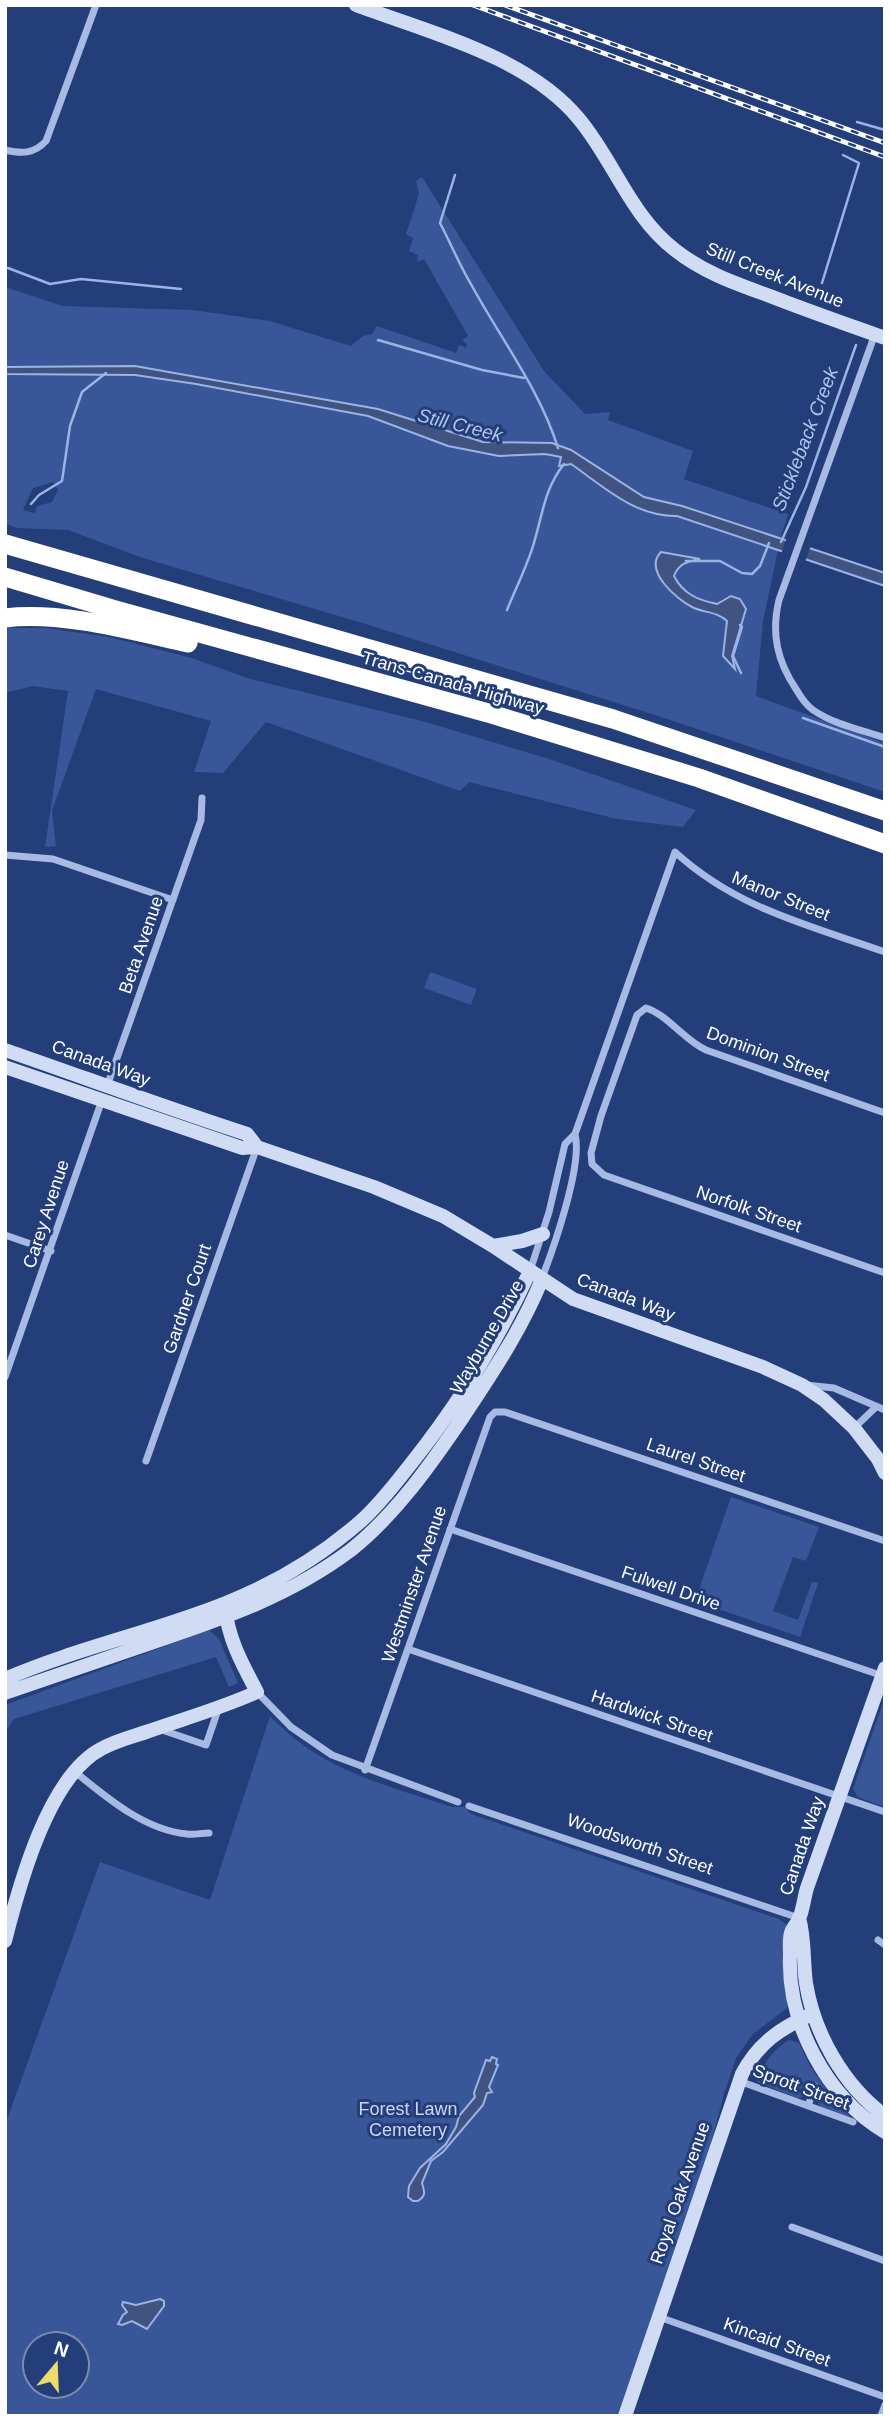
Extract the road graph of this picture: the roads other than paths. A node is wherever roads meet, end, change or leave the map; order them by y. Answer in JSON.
{"nodes":[{"id":1,"x":96,"y":5,"type":"edge"},
{"id":2,"x":356,"y":5,"type":"edge"},
{"id":3,"x":5,"y":150,"type":"edge"},
{"id":4,"x":880,"y":336,"type":"edge"},
{"id":5,"x":5,"y":538,"type":"edge"},
{"id":6,"x":5,"y":544,"type":"edge"},
{"id":7,"x":47,"y":557,"type":"junction"},
{"id":8,"x":5,"y":577,"type":"edge"},
{"id":9,"x":5,"y":618,"type":"edge"},
{"id":10,"x":330,"y":670,"type":"junction"},
{"id":11,"x":885,"y":738,"type":"edge"},
{"id":12,"x":202,"y":798,"type":"dead end"},
{"id":13,"x":885,"y":811,"type":"edge"},
{"id":14,"x":885,"y":844,"type":"edge"},
{"id":15,"x":675,"y":852,"type":"joint"},
{"id":16,"x":5,"y":855,"type":"edge"},
{"id":17,"x":173,"y":900,"type":"junction"},
{"id":18,"x":885,"y":952,"type":"edge"},
{"id":19,"x":5,"y":1050,"type":"edge"},
{"id":20,"x":5,"y":1067,"type":"edge"},
{"id":21,"x":107,"y":1086,"type":"junction"},
{"id":22,"x":102,"y":1100,"type":"junction"},
{"id":23,"x":885,"y":1113,"type":"edge"},
{"id":24,"x":575,"y":1134,"type":"junction"},
{"id":25,"x":257,"y":1147,"type":"junction"},
{"id":26,"x":604,"y":1175,"type":"joint"},
{"id":27,"x":543,"y":1234,"type":"junction"},
{"id":28,"x":5,"y":1235,"type":"edge"},
{"id":29,"x":493,"y":1245,"type":"junction"},
{"id":30,"x":51,"y":1251,"type":"junction"},
{"id":31,"x":885,"y":1273,"type":"edge"},
{"id":32,"x":536,"y":1275,"type":"junction"},
{"id":33,"x":5,"y":1377,"type":"edge"},
{"id":34,"x":802,"y":1385,"type":"junction"},
{"id":35,"x":876,"y":1407,"type":"junction"},
{"id":36,"x":885,"y":1410,"type":"edge"},
{"id":37,"x":497,"y":1411,"type":"joint"},
{"id":38,"x":854,"y":1428,"type":"junction"},
{"id":39,"x":146,"y":1461,"type":"dead end"},
{"id":40,"x":885,"y":1473,"type":"edge"},
{"id":41,"x":450,"y":1529,"type":"junction"},
{"id":42,"x":885,"y":1541,"type":"edge"},
{"id":43,"x":226,"y":1611,"type":"junction"},
{"id":44,"x":408,"y":1649,"type":"junction"},
{"id":45,"x":884,"y":1673,"type":"edge"},
{"id":46,"x":5,"y":1679,"type":"edge"},
{"id":47,"x":257,"y":1692,"type":"junction"},
{"id":48,"x":5,"y":1693,"type":"edge"},
{"id":49,"x":219,"y":1706,"type":"junction"},
{"id":50,"x":157,"y":1728,"type":"junction"},
{"id":51,"x":365,"y":1770,"type":"junction"},
{"id":52,"x":74,"y":1771,"type":"junction"},
{"id":53,"x":840,"y":1796,"type":"junction"},
{"id":54,"x":458,"y":1802,"type":"dead end"},
{"id":55,"x":469,"y":1806,"type":"dead end"},
{"id":56,"x":885,"y":1812,"type":"edge"},
{"id":57,"x":209,"y":1833,"type":"dead end"},
{"id":58,"x":799,"y":1918,"type":"junction"},
{"id":59,"x":5,"y":1941,"type":"edge"},
{"id":60,"x":806,"y":2017,"type":"junction"},
{"id":61,"x":739,"y":2081,"type":"junction"},
{"id":62,"x":815,"y":2086,"type":"dead end"},
{"id":63,"x":807,"y":2106,"type":"junction"},
{"id":64,"x":885,"y":2116,"type":"edge"},
{"id":65,"x":853,"y":2122,"type":"dead end"},
{"id":66,"x":885,"y":2132,"type":"edge"},
{"id":67,"x":792,"y":2227,"type":"dead end"},
{"id":68,"x":885,"y":2261,"type":"edge"},
{"id":69,"x":658,"y":2316,"type":"junction"},
{"id":70,"x":885,"y":2397,"type":"edge"},
{"id":71,"x":885,"y":2405,"type":"edge"},
{"id":72,"x":625,"y":2416,"type":"edge"},
{"id":73,"x":881,"y":2416,"type":"edge"}],
"edges":[{"from":1,"to":3,"type":"street"},
{"from":2,"to":4,"type":"street","name":"Still Creek Avenue"},
{"from":4,"to":11,"type":"street"},
{"from":5,"to":7,"type":"highway"},
{"from":6,"to":7,"type":"highway","name":"Trans-Canada Highway"},
{"from":7,"to":13,"type":"highway","name":"Trans-Canada Highway"},
{"from":8,"to":10,"type":"highway","name":"Trans-Canada Highway"},
{"from":9,"to":10,"type":"highway"},
{"from":10,"to":14,"type":"highway","name":"Trans-Canada Highway"},
{"from":12,"to":17,"type":"street","name":"Beta Avenue"},
{"from":15,"to":18,"type":"street","name":"Manor Street"},
{"from":15,"to":24,"type":"street","name":"Wayburne Drive"},
{"from":16,"to":17,"type":"street"},
{"from":17,"to":21,"type":"street","name":"Beta Avenue"},
{"from":19,"to":21,"type":"street","name":"Canada Way"},
{"from":20,"to":22,"type":"street","name":"Canada Way"},
{"from":21,"to":22,"type":"street","name":"Beta Avenue"},
{"from":21,"to":25,"type":"street","name":"Canada Way"},
{"from":22,"to":25,"type":"street","name":"Canada Way"},
{"from":22,"to":30,"type":"street","name":"Carey Avenue"},
{"from":23,"to":26,"type":"street","name":"Dominion Street"},
{"from":24,"to":27,"type":"street","name":"Wayburne Drive"},
{"from":24,"to":32,"type":"street","name":"Wayburne Drive"},
{"from":25,"to":29,"type":"street","name":"Canada Way"},
{"from":25,"to":39,"type":"street","name":"Gardner Court"},
{"from":26,"to":31,"type":"street","name":"Norfolk Street"},
{"from":27,"to":29,"type":"street"},
{"from":27,"to":32,"type":"street","name":"Wayburne Drive"},
{"from":28,"to":30,"type":"street"},
{"from":29,"to":32,"type":"street","name":"Canada Way"},
{"from":30,"to":33,"type":"street","name":"Carey Avenue"},
{"from":32,"to":34,"type":"street","name":"Canada Way"},
{"from":32,"to":43,"type":"street","name":"Wayburne Drive"},
{"from":34,"to":35,"type":"street"},
{"from":34,"to":38,"type":"street","name":"Canada Way"},
{"from":35,"to":36,"type":"street"},
{"from":35,"to":38,"type":"street"},
{"from":37,"to":41,"type":"street","name":"Westminster Avenue"},
{"from":37,"to":42,"type":"street","name":"Laurel Street"},
{"from":38,"to":40,"type":"street","name":"Canada Way"},
{"from":41,"to":44,"type":"street","name":"Westminster Avenue"},
{"from":41,"to":45,"type":"street","name":"Fulwell Drive"},
{"from":43,"to":46,"type":"street","name":"Wayburne Drive"},
{"from":43,"to":47,"type":"street"},
{"from":43,"to":48,"type":"street","name":"Wayburne Drive"},
{"from":44,"to":51,"type":"street","name":"Westminster Avenue"},
{"from":44,"to":53,"type":"street","name":"Hardwick Street"},
{"from":45,"to":53,"type":"street","name":"Canada Way"},
{"from":47,"to":49,"type":"street"},
{"from":47,"to":51,"type":"street"},
{"from":49,"to":50,"type":"street"},
{"from":49,"to":50,"type":"street"},
{"from":50,"to":52,"type":"street"},
{"from":51,"to":54,"type":"street"},
{"from":52,"to":57,"type":"street"},
{"from":52,"to":59,"type":"street"},
{"from":53,"to":56,"type":"street","name":"Hardwick Street"},
{"from":53,"to":58,"type":"street","name":"Canada Way"},
{"from":55,"to":58,"type":"street","name":"Woodsworth Street"},
{"from":58,"to":60,"type":"street","name":"Canada Way"},
{"from":60,"to":61,"type":"street","name":"Royal Oak Avenue"},
{"from":60,"to":64,"type":"street","name":"Canada Way"},
{"from":60,"to":66,"type":"street","name":"Canada Way"},
{"from":61,"to":63,"type":"street","name":"Sprott Street"},
{"from":61,"to":69,"type":"street","name":"Royal Oak Avenue"},
{"from":62,"to":63,"type":"street"},
{"from":63,"to":65,"type":"street","name":"Sprott Street"},
{"from":67,"to":68,"type":"street"},
{"from":69,"to":70,"type":"street","name":"Kincaid Street"},
{"from":69,"to":72,"type":"street","name":"Royal Oak Avenue"},
{"from":71,"to":73,"type":"street"}]}
